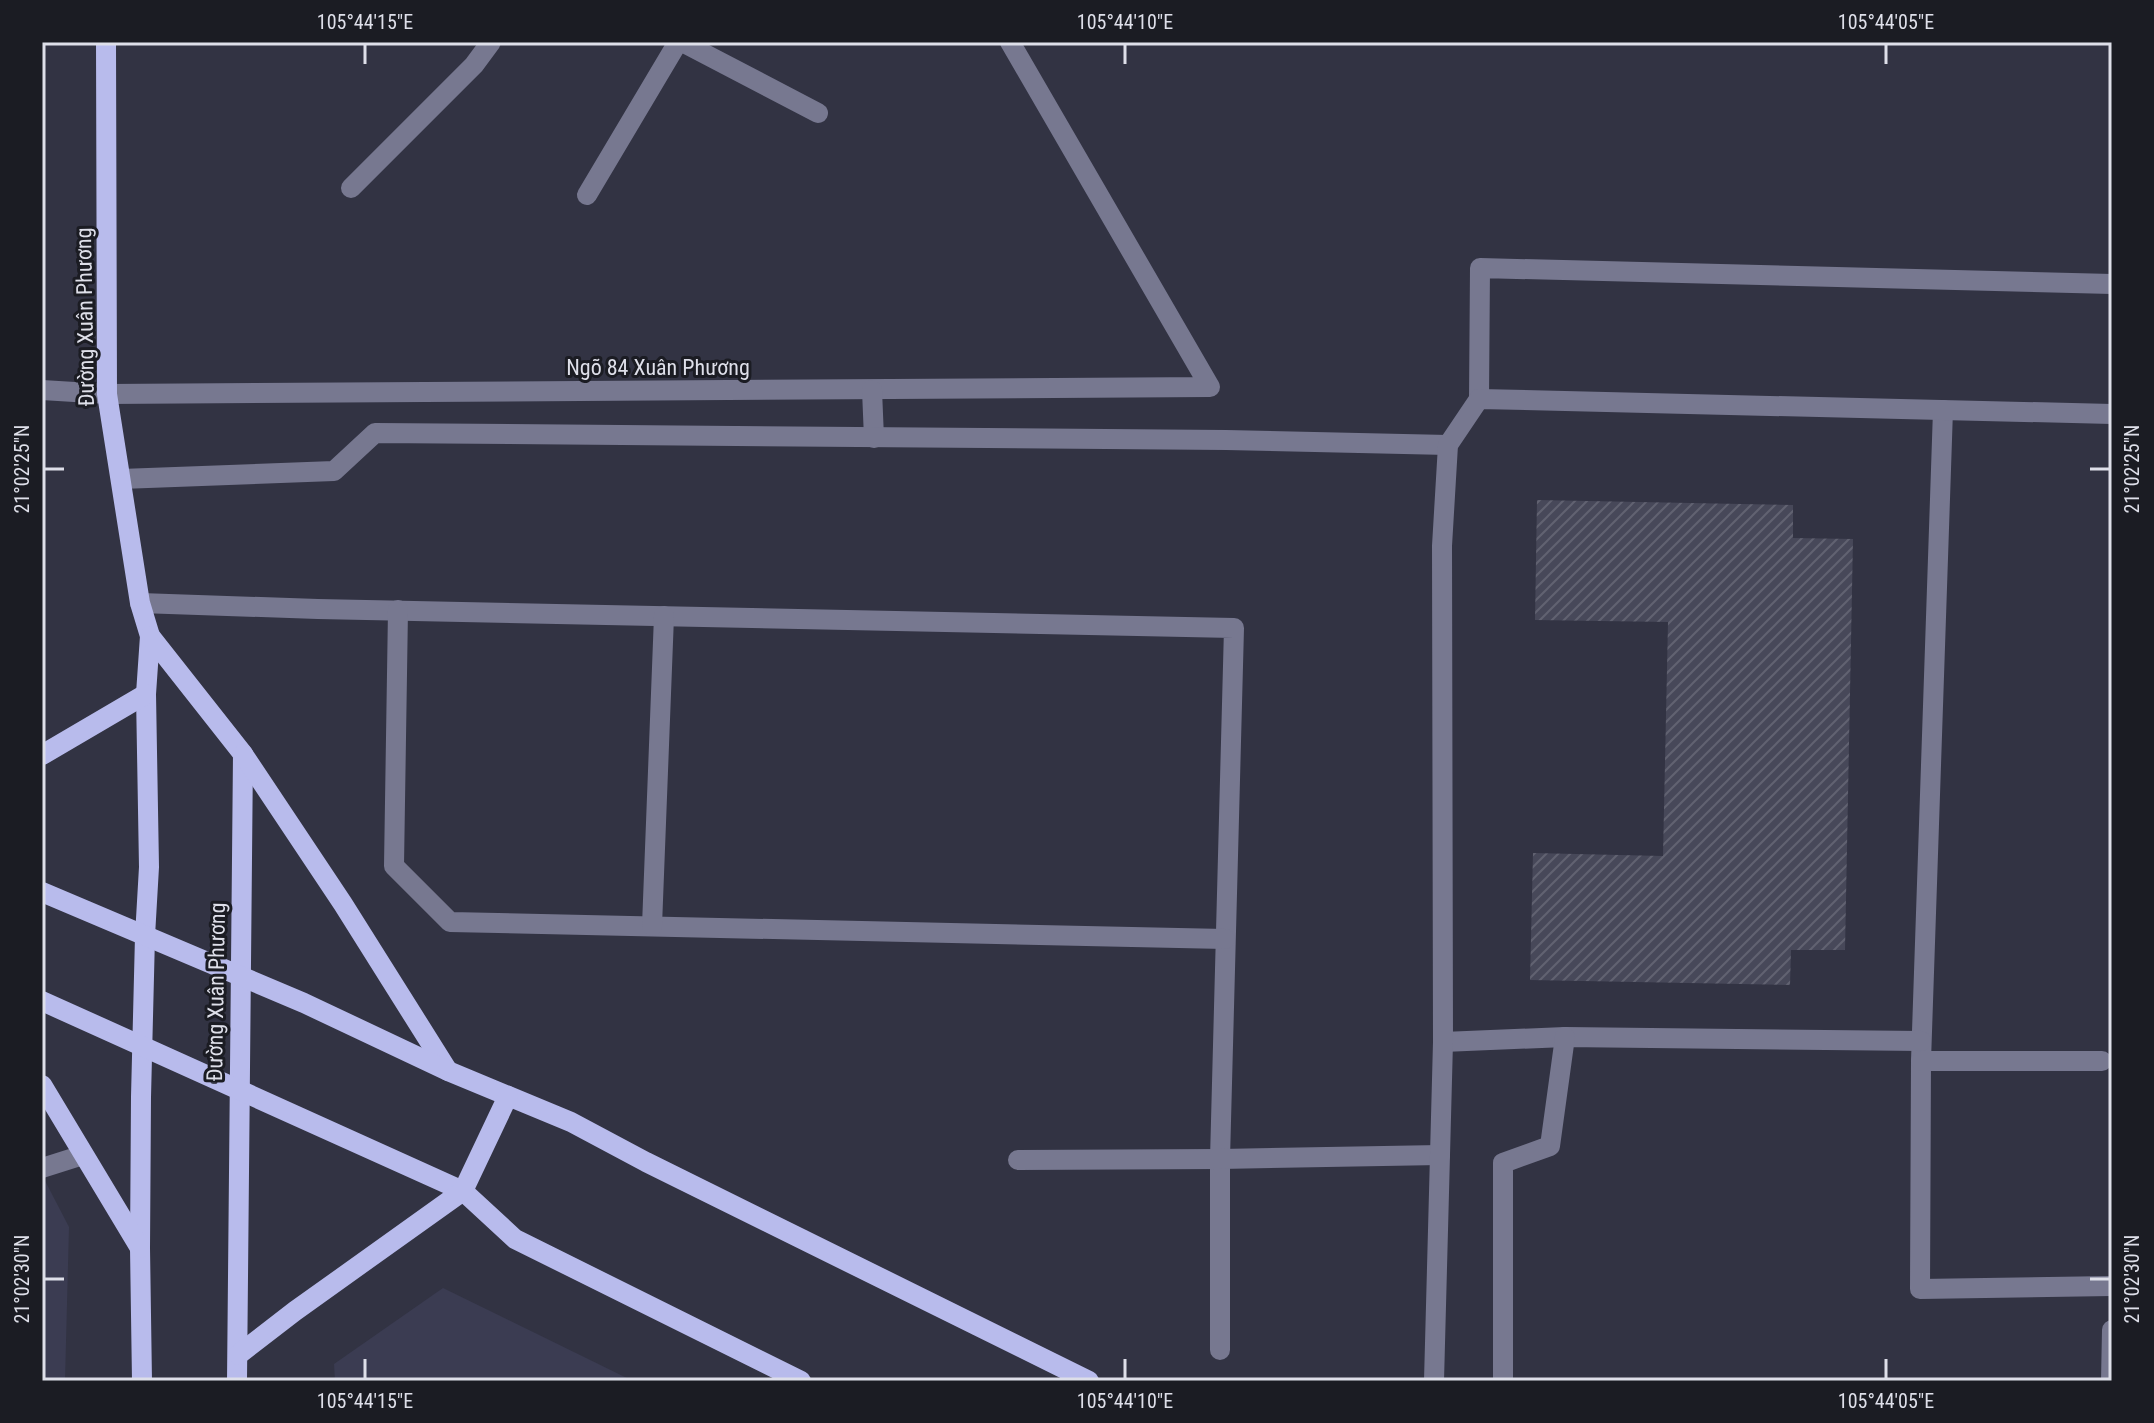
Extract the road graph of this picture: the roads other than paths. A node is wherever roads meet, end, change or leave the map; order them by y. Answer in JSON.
{"nodes":[{"id":1,"x":106,"y":42,"type":"edge"},
{"id":2,"x":491,"y":42,"type":"edge"},
{"id":3,"x":680,"y":42,"type":"edge"},
{"id":4,"x":1010,"y":42,"type":"edge"},
{"id":5,"x":818,"y":113,"type":"dead end"},
{"id":6,"x":351,"y":188,"type":"dead end"},
{"id":7,"x":587,"y":195,"type":"dead end"},
{"id":8,"x":2112,"y":284,"type":"edge"},
{"id":9,"x":42,"y":390,"type":"edge"},
{"id":10,"x":872,"y":390,"type":"junction"},
{"id":11,"x":107,"y":394,"type":"junction"},
{"id":12,"x":1479,"y":399,"type":"junction"},
{"id":13,"x":1943,"y":410,"type":"junction"},
{"id":14,"x":2112,"y":414,"type":"edge"},
{"id":15,"x":874,"y":438,"type":"junction"},
{"id":16,"x":1448,"y":445,"type":"junction"},
{"id":17,"x":121,"y":479,"type":"junction"},
{"id":18,"x":140,"y":603,"type":"junction"},
{"id":19,"x":398,"y":610,"type":"junction"},
{"id":20,"x":664,"y":616,"type":"junction"},
{"id":21,"x":150,"y":636,"type":"junction"},
{"id":22,"x":146,"y":694,"type":"junction"},
{"id":23,"x":243,"y":754,"type":"junction"},
{"id":24,"x":42,"y":755,"type":"edge"},
{"id":25,"x":42,"y":892,"type":"edge"},
{"id":26,"x":652,"y":926,"type":"junction"},
{"id":27,"x":145,"y":936,"type":"junction"},
{"id":28,"x":1225,"y":939,"type":"junction"},
{"id":29,"x":240,"y":977,"type":"junction"},
{"id":30,"x":42,"y":1001,"type":"edge"},
{"id":31,"x":1565,"y":1037,"type":"junction"},
{"id":32,"x":1443,"y":1042,"type":"junction"},
{"id":33,"x":142,"y":1045,"type":"junction"},
{"id":34,"x":1921,"y":1051,"type":"junction"},
{"id":35,"x":2102,"y":1061,"type":"dead end"},
{"id":36,"x":448,"y":1071,"type":"junction"},
{"id":37,"x":42,"y":1085,"type":"edge"},
{"id":38,"x":239,"y":1089,"type":"junction"},
{"id":39,"x":508,"y":1096,"type":"junction"},
{"id":40,"x":83,"y":1155,"type":"junction"},
{"id":41,"x":1440,"y":1155,"type":"junction"},
{"id":42,"x":1220,"y":1159,"type":"junction"},
{"id":43,"x":1018,"y":1160,"type":"dead end"},
{"id":44,"x":42,"y":1168,"type":"edge"},
{"id":45,"x":463,"y":1191,"type":"junction"},
{"id":46,"x":140,"y":1248,"type":"junction"},
{"id":47,"x":2112,"y":1286,"type":"edge"},
{"id":48,"x":2112,"y":1330,"type":"edge"},
{"id":49,"x":1220,"y":1350,"type":"dead end"},
{"id":50,"x":238,"y":1355,"type":"junction"},
{"id":51,"x":142,"y":1381,"type":"edge"},
{"id":52,"x":237,"y":1381,"type":"edge"},
{"id":53,"x":801,"y":1381,"type":"edge"},
{"id":54,"x":1089,"y":1381,"type":"edge"},
{"id":55,"x":1434,"y":1381,"type":"edge"},
{"id":56,"x":1503,"y":1381,"type":"edge"},
{"id":57,"x":2111,"y":1381,"type":"edge"}],
"edges":[{"from":1,"to":11,"type":"main road","name":"Đường Xuân Phương"},
{"from":2,"to":6,"type":"street"},
{"from":3,"to":5,"type":"street"},
{"from":3,"to":7,"type":"street"},
{"from":4,"to":10,"type":"street","name":"Ngõ 84 Xuân Phương"},
{"from":8,"to":12,"type":"street"},
{"from":9,"to":11,"type":"street","name":"Ngõ 84 Xuân Phương"},
{"from":10,"to":11,"type":"street","name":"Ngõ 84 Xuân Phương"},
{"from":10,"to":15,"type":"street"},
{"from":11,"to":17,"type":"main road","name":"Đường Xuân Phương"},
{"from":12,"to":13,"type":"street"},
{"from":12,"to":16,"type":"street"},
{"from":13,"to":14,"type":"street"},
{"from":13,"to":34,"type":"street"},
{"from":15,"to":16,"type":"street"},
{"from":15,"to":17,"type":"street"},
{"from":16,"to":32,"type":"street"},
{"from":17,"to":18,"type":"main road","name":"Đường Xuân Phương"},
{"from":18,"to":19,"type":"street"},
{"from":18,"to":21,"type":"main road","name":"Đường Xuân Phương"},
{"from":19,"to":20,"type":"street"},
{"from":19,"to":26,"type":"street"},
{"from":20,"to":26,"type":"street"},
{"from":20,"to":28,"type":"street"},
{"from":21,"to":22,"type":"main road","name":"Đường Xuân Phương"},
{"from":21,"to":23,"type":"main road","name":"Đường Xuân Phương"},
{"from":22,"to":24,"type":"main road"},
{"from":22,"to":27,"type":"main road","name":"Đường Xuân Phương"},
{"from":23,"to":29,"type":"main road","name":"Đường Xuân Phương"},
{"from":23,"to":36,"type":"main road"},
{"from":25,"to":27,"type":"main road"},
{"from":26,"to":28,"type":"street"},
{"from":27,"to":29,"type":"main road"},
{"from":27,"to":33,"type":"main road","name":"Đường Xuân Phương"},
{"from":28,"to":42,"type":"street"},
{"from":29,"to":36,"type":"main road"},
{"from":29,"to":38,"type":"main road","name":"Đường Xuân Phương"},
{"from":30,"to":33,"type":"main road"},
{"from":31,"to":32,"type":"street"},
{"from":31,"to":34,"type":"street"},
{"from":31,"to":56,"type":"street"},
{"from":32,"to":41,"type":"street"},
{"from":33,"to":38,"type":"main road"},
{"from":33,"to":46,"type":"main road","name":"Đường Xuân Phương"},
{"from":34,"to":35,"type":"street"},
{"from":34,"to":47,"type":"street"},
{"from":36,"to":39,"type":"main road"},
{"from":37,"to":40,"type":"main road"},
{"from":38,"to":45,"type":"main road"},
{"from":38,"to":50,"type":"main road","name":"Đường Xuân Phương"},
{"from":39,"to":45,"type":"main road"},
{"from":39,"to":54,"type":"main road"},
{"from":40,"to":44,"type":"street"},
{"from":40,"to":46,"type":"main road"},
{"from":41,"to":42,"type":"street"},
{"from":41,"to":55,"type":"street"},
{"from":42,"to":43,"type":"street"},
{"from":42,"to":49,"type":"street"},
{"from":45,"to":50,"type":"main road"},
{"from":45,"to":53,"type":"main road"},
{"from":46,"to":51,"type":"main road","name":"Đường Xuân Phương"},
{"from":48,"to":57,"type":"street"},
{"from":50,"to":52,"type":"main road","name":"Đường Xuân Phương"}]}
